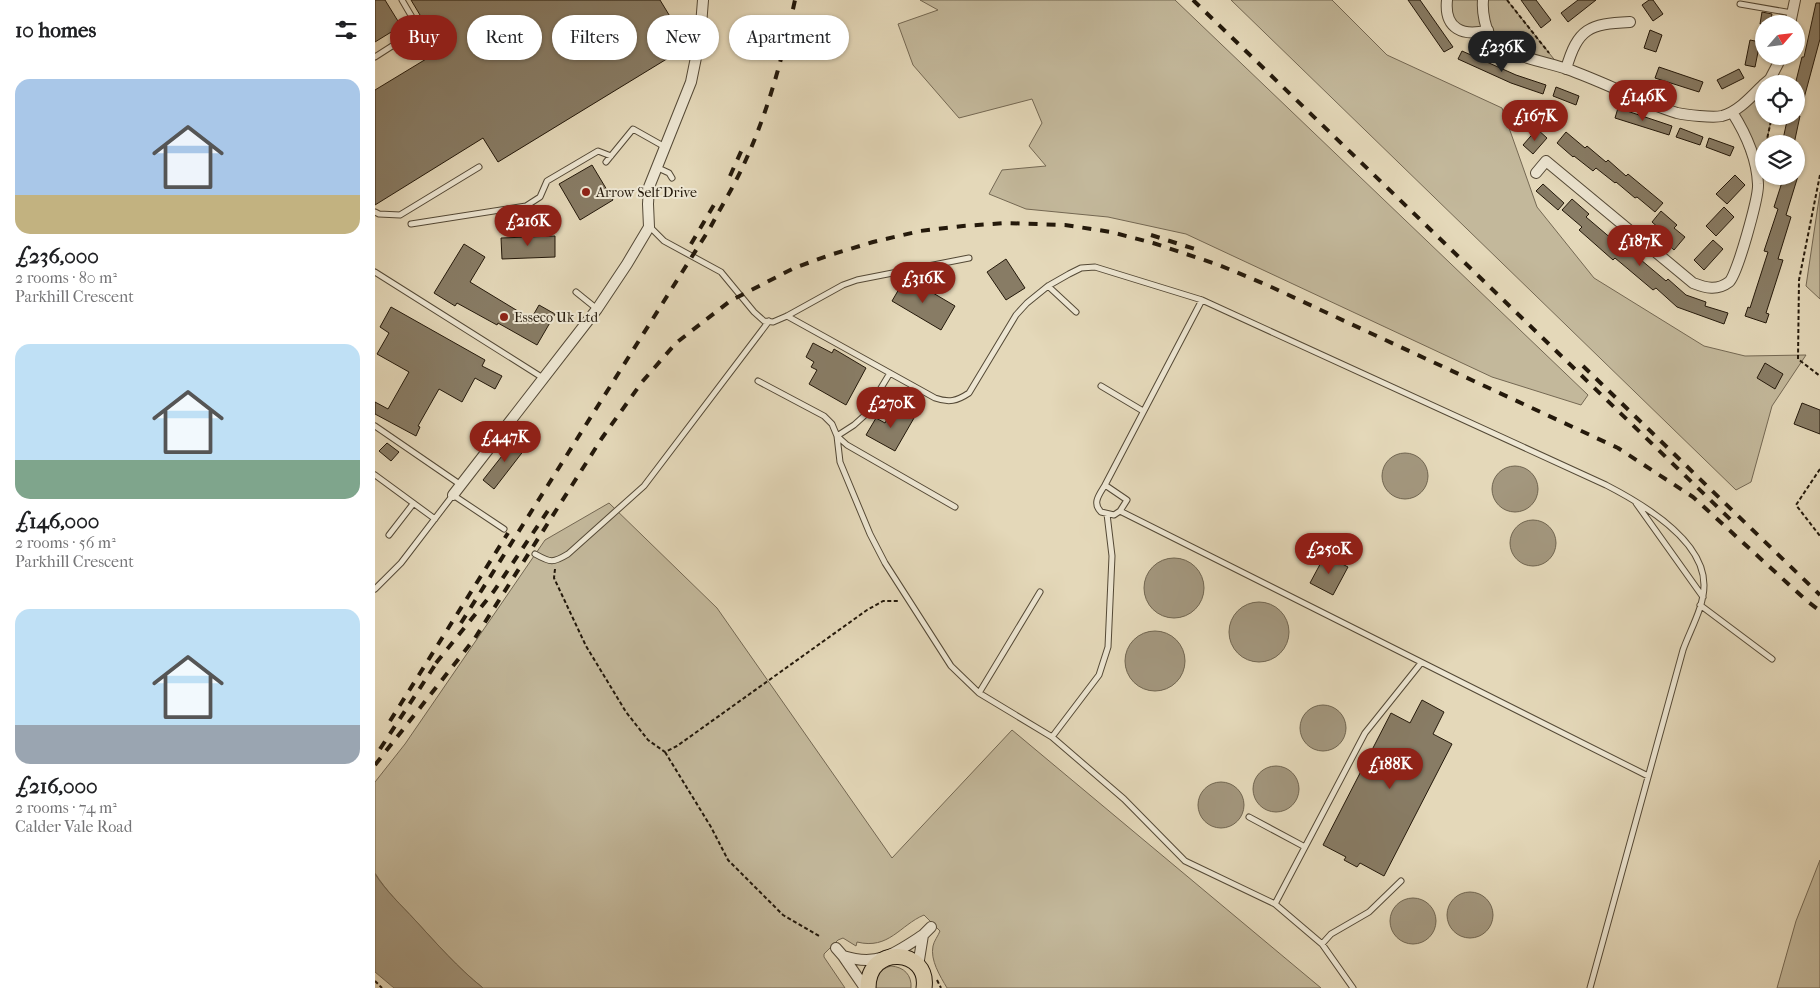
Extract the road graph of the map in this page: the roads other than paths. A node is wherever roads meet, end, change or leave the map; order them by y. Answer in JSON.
{"nodes":[{"id":1,"x":402,"y":0,"type":"edge"},
{"id":2,"x":703,"y":0,"type":"edge"},
{"id":3,"x":1447,"y":0,"type":"edge"},
{"id":4,"x":1483,"y":0,"type":"edge"},
{"id":5,"x":1795,"y":0,"type":"edge"},
{"id":6,"x":1740,"y":4,"type":"dead end"},
{"id":7,"x":1780,"y":15,"type":"edge"},
{"id":8,"x":1792,"y":15,"type":"edge"},
{"id":9,"x":1630,"y":22,"type":"dead end"},
{"id":10,"x":1488,"y":30,"type":"junction"},
{"id":11,"x":375,"y":57,"type":"edge"},
{"id":12,"x":1563,"y":68,"type":"junction"},
{"id":13,"x":1755,"y":92,"type":"edge"},
{"id":14,"x":1732,"y":112,"type":"junction"},
{"id":15,"x":665,"y":147,"type":"junction"},
{"id":16,"x":611,"y":156,"type":"junction"},
{"id":17,"x":606,"y":162,"type":"dead end"},
{"id":18,"x":479,"y":167,"type":"dead end"},
{"id":19,"x":656,"y":168,"type":"junction"},
{"id":20,"x":1536,"y":173,"type":"dead end"},
{"id":21,"x":672,"y":178,"type":"dead end"},
{"id":22,"x":375,"y":212,"type":"edge"},
{"id":23,"x":411,"y":224,"type":"dead end"},
{"id":24,"x":649,"y":226,"type":"junction"},
{"id":25,"x":969,"y":258,"type":"dead end"},
{"id":26,"x":375,"y":272,"type":"edge"},
{"id":27,"x":1048,"y":286,"type":"junction"},
{"id":28,"x":576,"y":292,"type":"dead end"},
{"id":29,"x":1201,"y":300,"type":"junction"},
{"id":30,"x":597,"y":309,"type":"junction"},
{"id":31,"x":1076,"y":312,"type":"dead end"},
{"id":32,"x":787,"y":316,"type":"junction"},
{"id":33,"x":769,"y":322,"type":"junction"},
{"id":34,"x":890,"y":373,"type":"junction"},
{"id":35,"x":543,"y":378,"type":"junction"},
{"id":36,"x":759,"y":381,"type":"dead end"},
{"id":37,"x":1101,"y":386,"type":"dead end"},
{"id":38,"x":1143,"y":410,"type":"junction"},
{"id":39,"x":375,"y":426,"type":"edge"},
{"id":40,"x":837,"y":436,"type":"junction"},
{"id":41,"x":375,"y":475,"type":"edge"},
{"id":42,"x":461,"y":485,"type":"junction"},
{"id":43,"x":1105,"y":485,"type":"junction"},
{"id":44,"x":453,"y":495,"type":"junction"},
{"id":45,"x":1633,"y":498,"type":"junction"},
{"id":46,"x":413,"y":504,"type":"junction"},
{"id":47,"x":955,"y":507,"type":"dead end"},
{"id":48,"x":1120,"y":511,"type":"junction"},
{"id":49,"x":1107,"y":514,"type":"junction"},
{"id":50,"x":435,"y":519,"type":"junction"},
{"id":51,"x":503,"y":529,"type":"dead end"},
{"id":52,"x":389,"y":534,"type":"dead end"},
{"id":53,"x":535,"y":554,"type":"dead end"},
{"id":54,"x":375,"y":589,"type":"edge"},
{"id":55,"x":1040,"y":592,"type":"dead end"},
{"id":56,"x":1703,"y":597,"type":"junction"},
{"id":57,"x":1700,"y":605,"type":"junction"},
{"id":58,"x":1772,"y":659,"type":"dead end"},
{"id":59,"x":1421,"y":662,"type":"junction"},
{"id":60,"x":979,"y":693,"type":"junction"},
{"id":61,"x":1052,"y":737,"type":"junction"},
{"id":62,"x":1649,"y":776,"type":"junction"},
{"id":63,"x":1249,"y":817,"type":"dead end"},
{"id":64,"x":1305,"y":847,"type":"junction"},
{"id":65,"x":1401,"y":881,"type":"dead end"},
{"id":66,"x":1275,"y":904,"type":"junction"},
{"id":67,"x":931,"y":927,"type":"dead end"},
{"id":68,"x":923,"y":935,"type":"junction"},
{"id":69,"x":1322,"y":944,"type":"junction"},
{"id":70,"x":884,"y":958,"type":"junction"},
{"id":71,"x":918,"y":966,"type":"junction"},
{"id":72,"x":926,"y":985,"type":"edge"},
{"id":73,"x":866,"y":988,"type":"edge"},
{"id":74,"x":1353,"y":988,"type":"edge"},
{"id":75,"x":1589,"y":988,"type":"edge"}],
"edges":[{"from":1,"to":11,"type":"lane"},
{"from":2,"to":15,"type":"street"},
{"from":3,"to":10,"type":"street"},
{"from":4,"to":10,"type":"street"},
{"from":5,"to":8,"type":"street"},
{"from":6,"to":7,"type":"lane"},
{"from":9,"to":12,"type":"street"},
{"from":10,"to":12,"type":"street"},
{"from":12,"to":14,"type":"street"},
{"from":13,"to":14,"type":"street"},
{"from":14,"to":20,"type":"street"},
{"from":15,"to":16,"type":"lane"},
{"from":15,"to":19,"type":"street"},
{"from":16,"to":17,"type":"lane"},
{"from":16,"to":23,"type":"lane"},
{"from":18,"to":22,"type":"lane"},
{"from":19,"to":21,"type":"lane"},
{"from":19,"to":24,"type":"street"},
{"from":24,"to":30,"type":"street"},
{"from":24,"to":33,"type":"lane"},
{"from":25,"to":32,"type":"lane"},
{"from":26,"to":35,"type":"lane"},
{"from":27,"to":29,"type":"lane"},
{"from":27,"to":31,"type":"lane"},
{"from":27,"to":34,"type":"lane"},
{"from":28,"to":30,"type":"lane"},
{"from":29,"to":38,"type":"lane"},
{"from":29,"to":45,"type":"lane"},
{"from":30,"to":35,"type":"street"},
{"from":32,"to":33,"type":"lane"},
{"from":32,"to":34,"type":"lane"},
{"from":33,"to":53,"type":"lane"},
{"from":34,"to":40,"type":"lane"},
{"from":35,"to":42,"type":"street"},
{"from":36,"to":40,"type":"lane"},
{"from":37,"to":38,"type":"lane"},
{"from":38,"to":43,"type":"lane"},
{"from":39,"to":42,"type":"lane"},
{"from":40,"to":47,"type":"lane"},
{"from":40,"to":60,"type":"lane"},
{"from":41,"to":46,"type":"lane"},
{"from":42,"to":44,"type":"street"},
{"from":43,"to":48,"type":"lane"},
{"from":43,"to":49,"type":"lane"},
{"from":44,"to":50,"type":"lane"},
{"from":44,"to":51,"type":"lane"},
{"from":45,"to":56,"type":"lane"},
{"from":45,"to":56,"type":"lane"},
{"from":46,"to":50,"type":"lane"},
{"from":46,"to":52,"type":"lane"},
{"from":48,"to":49,"type":"lane"},
{"from":48,"to":59,"type":"lane"},
{"from":49,"to":61,"type":"lane"},
{"from":50,"to":54,"type":"lane"},
{"from":55,"to":60,"type":"lane"},
{"from":56,"to":57,"type":"lane"},
{"from":57,"to":58,"type":"lane"},
{"from":57,"to":62,"type":"lane"},
{"from":59,"to":62,"type":"lane"},
{"from":59,"to":64,"type":"lane"},
{"from":60,"to":61,"type":"lane"},
{"from":61,"to":66,"type":"lane"},
{"from":62,"to":75,"type":"lane"},
{"from":63,"to":64,"type":"lane"},
{"from":64,"to":66,"type":"lane"},
{"from":65,"to":69,"type":"lane"},
{"from":66,"to":69,"type":"lane"},
{"from":67,"to":68,"type":"street"},
{"from":68,"to":70,"type":"street"},
{"from":68,"to":71,"type":"street"},
{"from":69,"to":74,"type":"lane"},
{"from":70,"to":71,"type":"main road"},
{"from":70,"to":73,"type":"main road"},
{"from":70,"to":73,"type":"street"},
{"from":71,"to":72,"type":"main road"}]}
